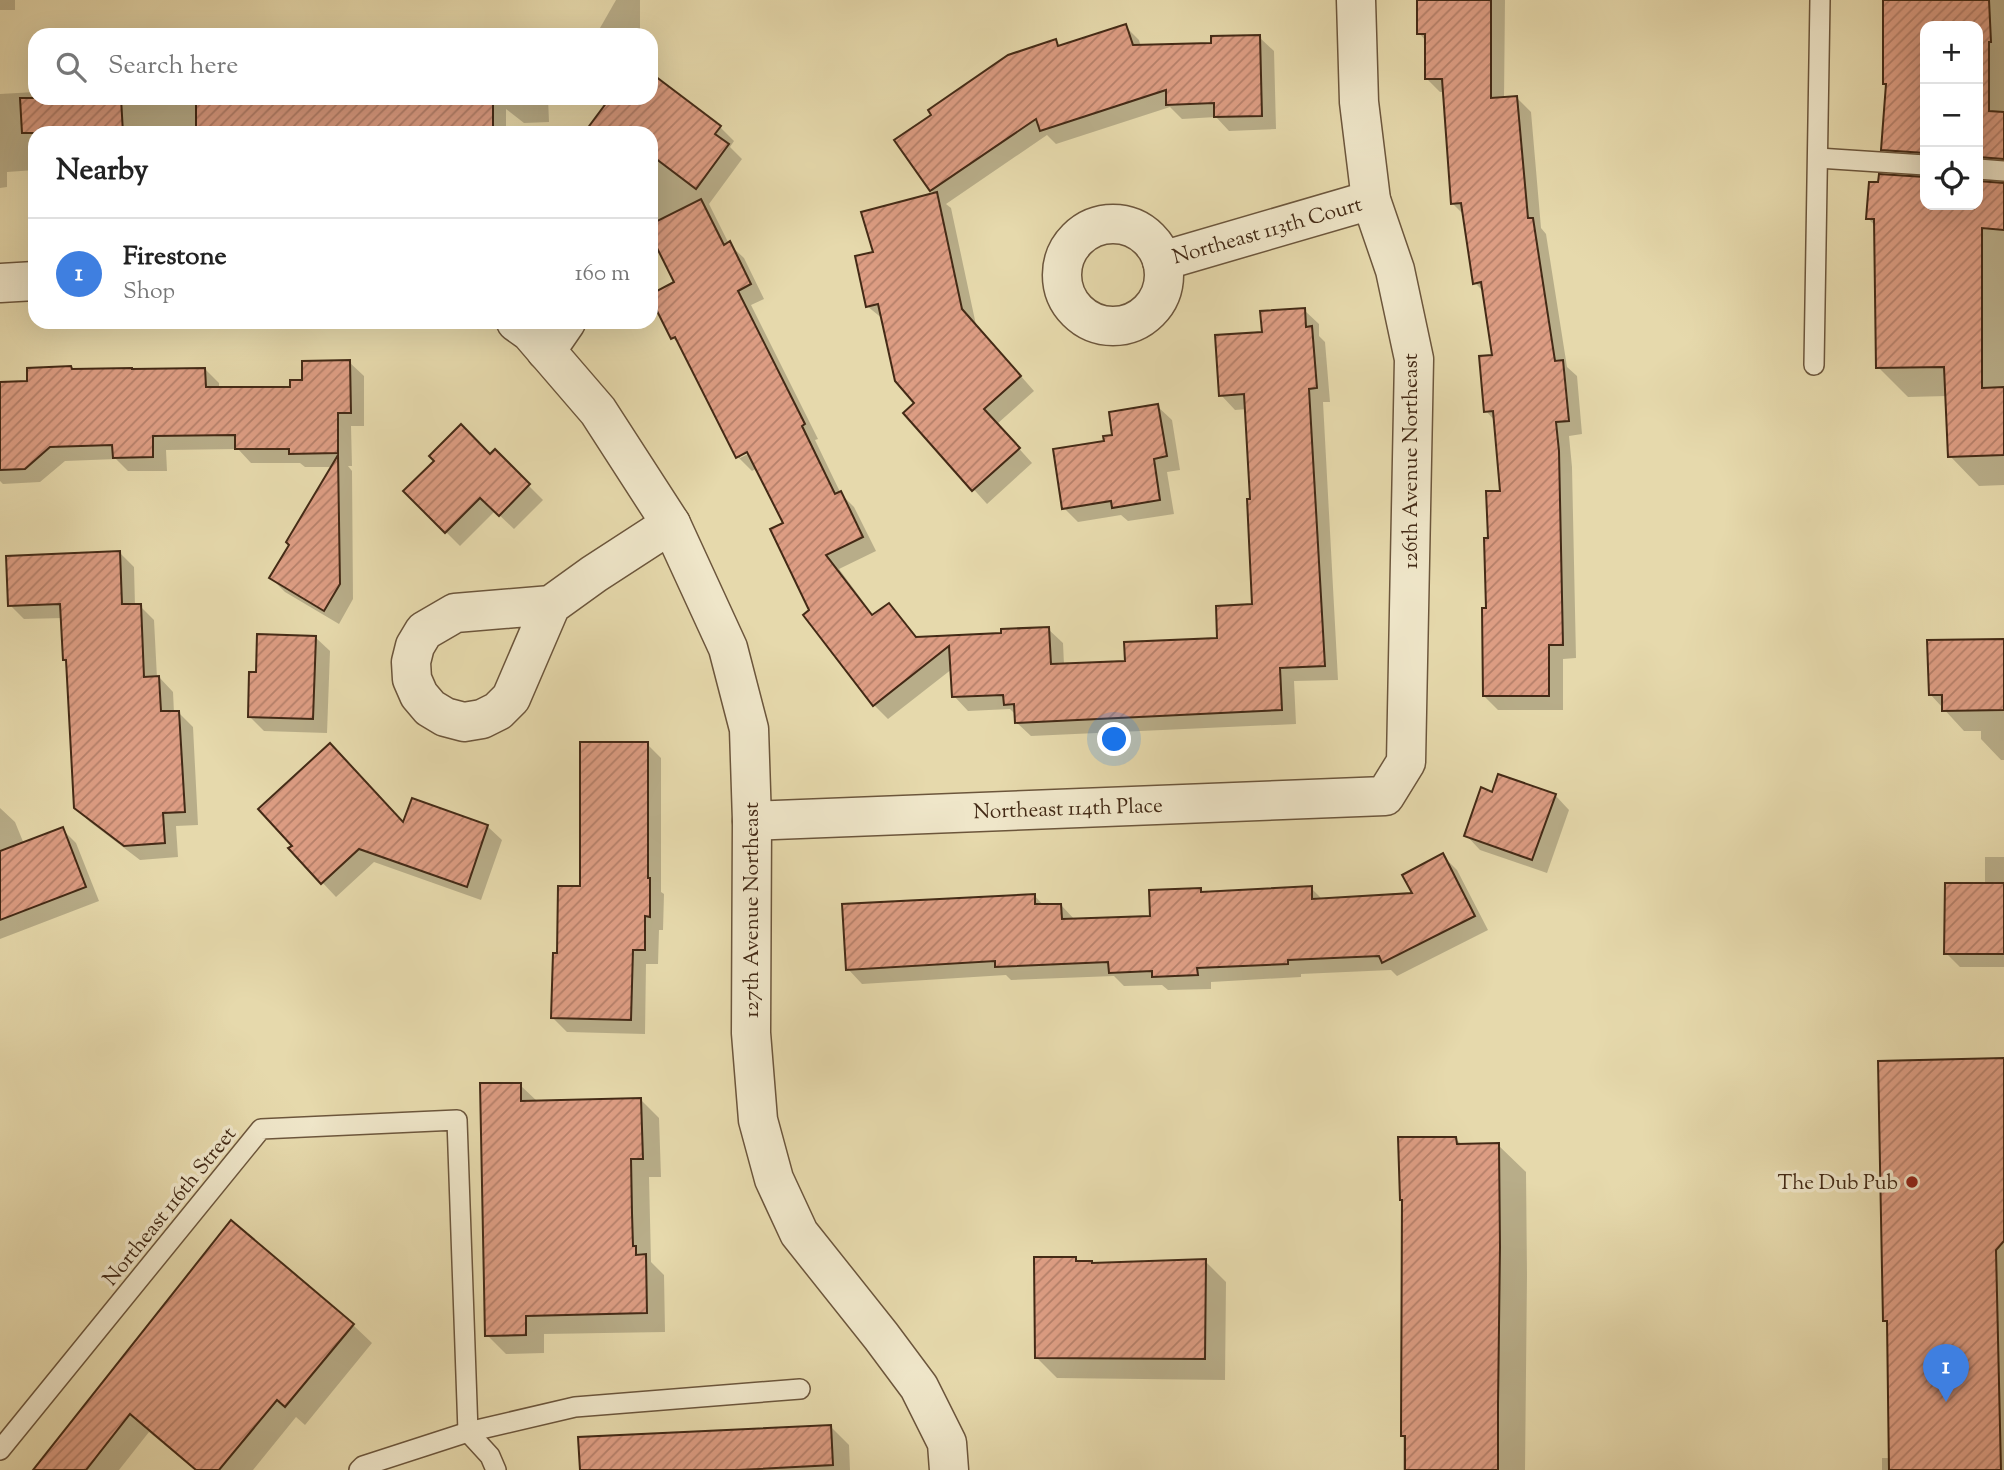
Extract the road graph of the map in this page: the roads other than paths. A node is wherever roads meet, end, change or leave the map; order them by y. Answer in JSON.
{"nodes":[{"id":1,"x":1356,"y":0,"type":"edge"},
{"id":2,"x":1820,"y":0,"type":"edge"},
{"id":3,"x":1818,"y":158,"type":"junction"},
{"id":4,"x":1920,"y":165,"type":"edge"},
{"id":5,"x":1983,"y":169,"type":"edge"},
{"id":6,"x":2004,"y":171,"type":"edge"},
{"id":7,"x":1371,"y":200,"type":"junction"},
{"id":8,"x":1162,"y":261,"type":"dead end"},
{"id":9,"x":28,"y":281,"type":"edge"},
{"id":10,"x":0,"y":283,"type":"edge"},
{"id":11,"x":539,"y":332,"type":"edge"},
{"id":12,"x":1814,"y":365,"type":"dead end"},
{"id":13,"x":671,"y":524,"type":"junction"},
{"id":14,"x":551,"y":606,"type":"dead end"},
{"id":15,"x":1385,"y":796,"type":"joint"},
{"id":16,"x":752,"y":821,"type":"junction"},
{"id":17,"x":800,"y":1389,"type":"dead end"},
{"id":18,"x":468,"y":1432,"type":"junction"},
{"id":19,"x":0,"y":1450,"type":"edge"},
{"id":20,"x":359,"y":1470,"type":"edge"},
{"id":21,"x":496,"y":1470,"type":"edge"},
{"id":22,"x":949,"y":1470,"type":"edge"}],
"edges":[{"from":1,"to":7,"type":"street","name":"126th Avenue Northeast"},
{"from":2,"to":3,"type":"lane"},
{"from":3,"to":4,"type":"lane"},
{"from":3,"to":12,"type":"lane"},
{"from":5,"to":6,"type":"lane"},
{"from":7,"to":8,"type":"street","name":"Northeast 113th Court"},
{"from":7,"to":15,"type":"street","name":"126th Avenue Northeast"},
{"from":9,"to":10,"type":"street"},
{"from":11,"to":13,"type":"street","name":"127th Avenue Northeast"},
{"from":13,"to":14,"type":"street"},
{"from":13,"to":16,"type":"street","name":"127th Avenue Northeast"},
{"from":15,"to":16,"type":"street","name":"Northeast 114th Place"},
{"from":16,"to":22,"type":"street","name":"127th Avenue Northeast"},
{"from":17,"to":18,"type":"lane"},
{"from":18,"to":19,"type":"lane","name":"Northeast 116th Street"},
{"from":18,"to":20,"type":"lane"},
{"from":18,"to":21,"type":"lane"}]}
